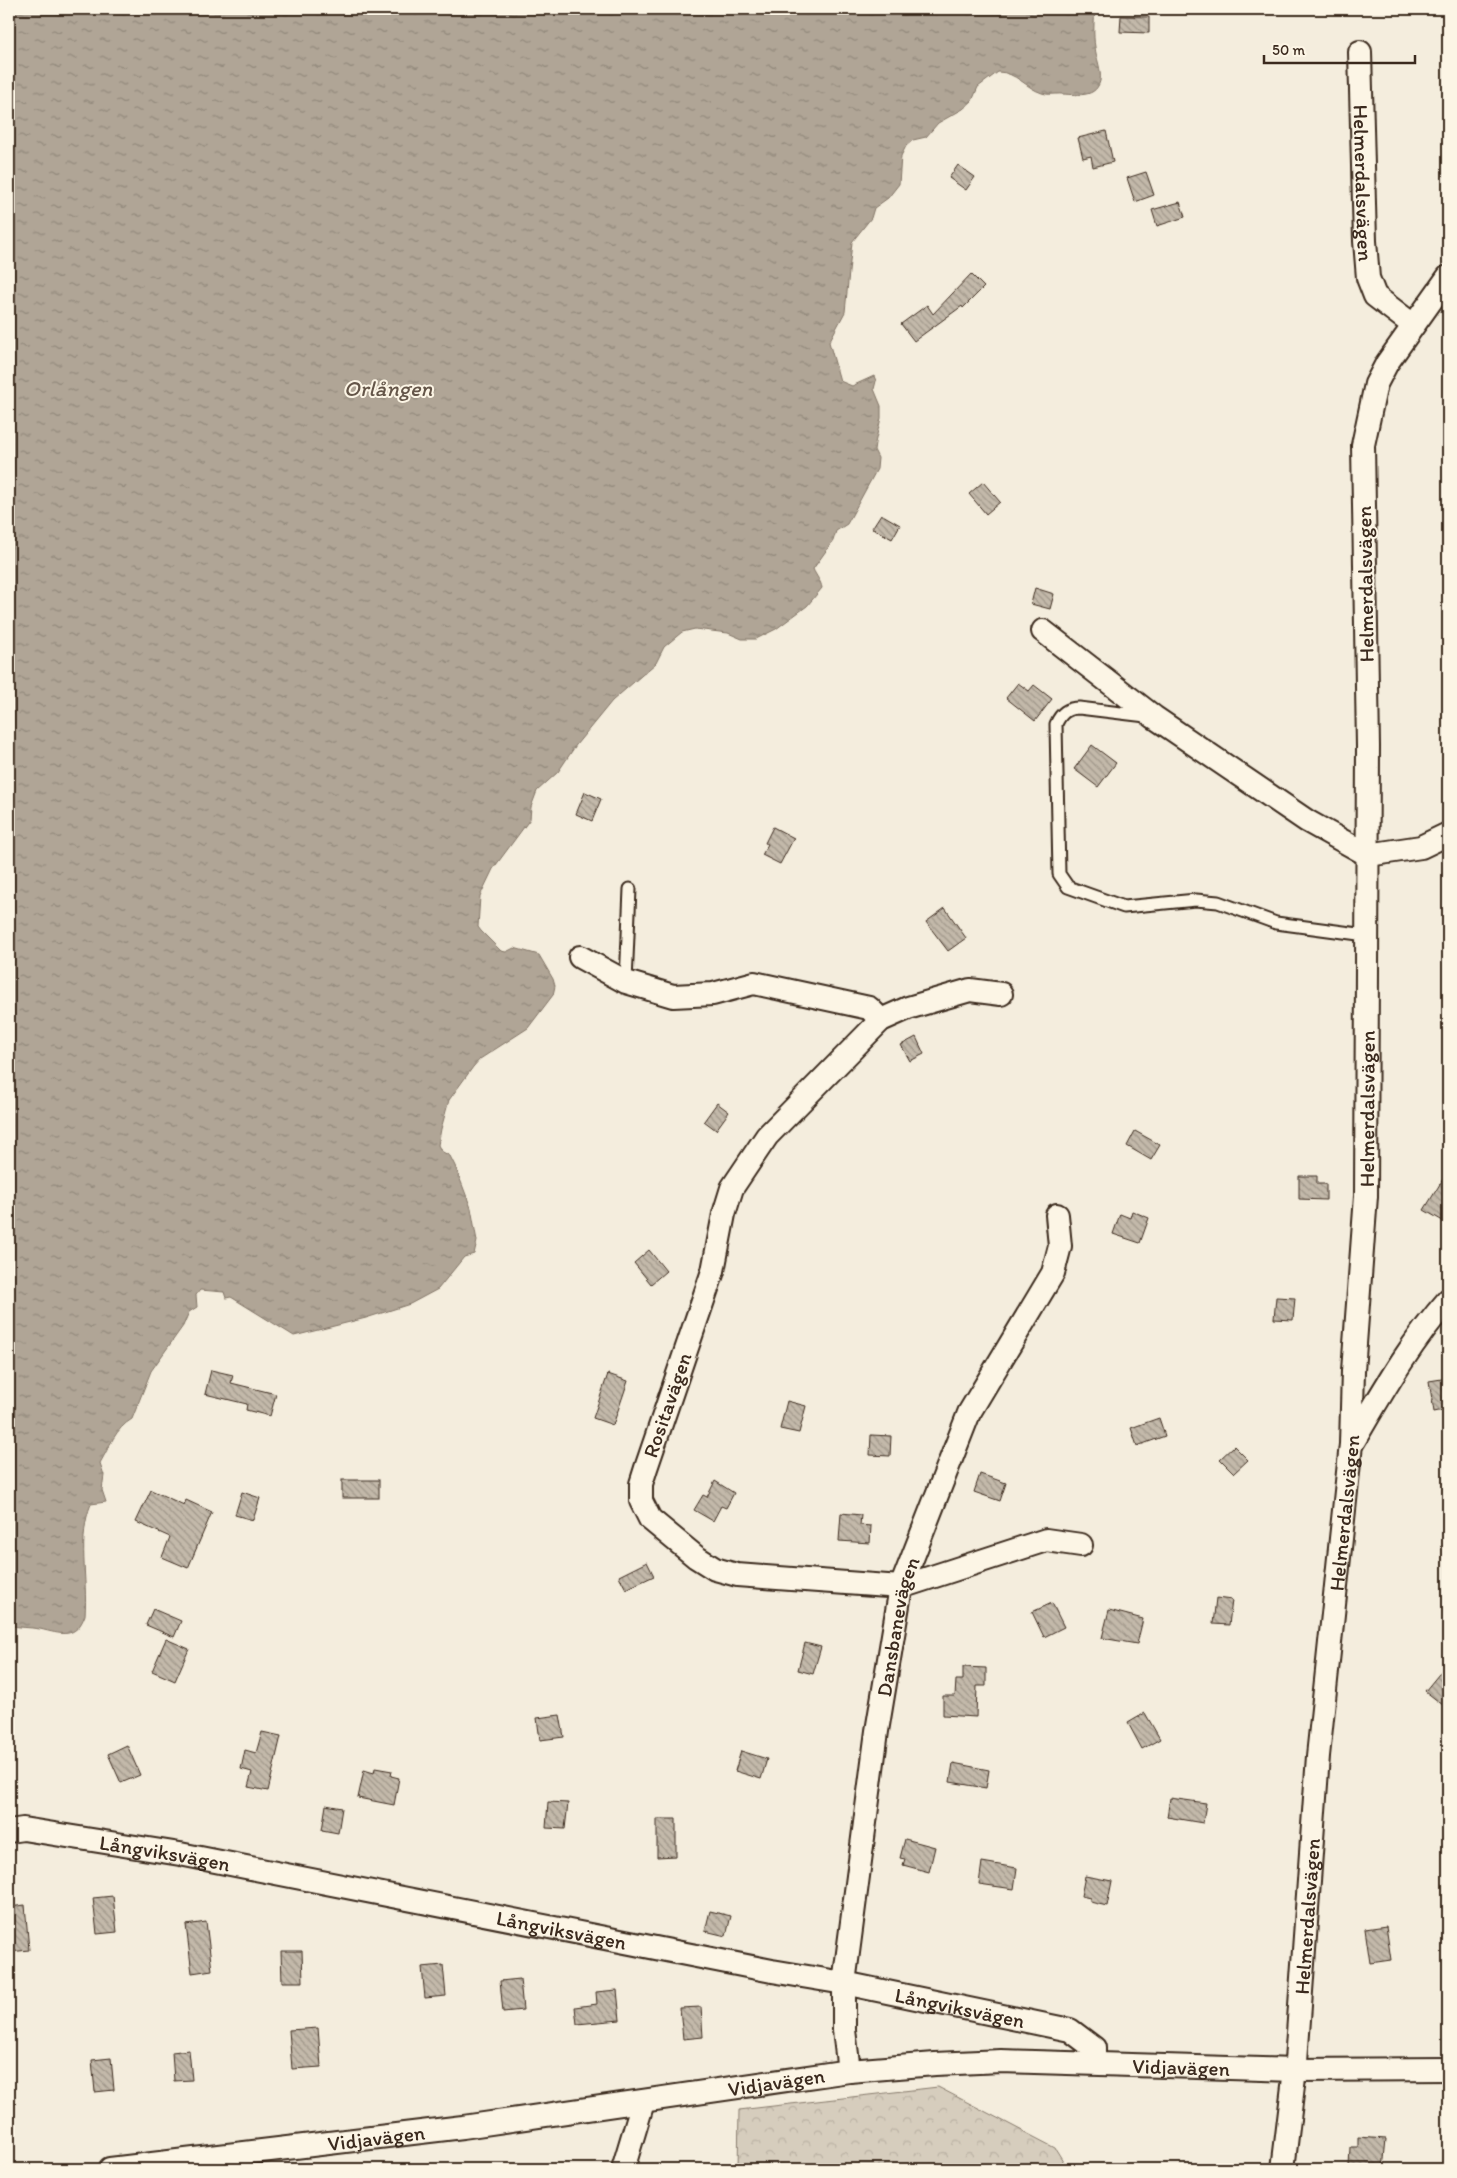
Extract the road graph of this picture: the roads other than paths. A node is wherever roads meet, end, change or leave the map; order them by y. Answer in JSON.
{"nodes":[{"id":1,"x":1360,"y":52,"type":"dead end"},
{"id":2,"x":1448,"y":277,"type":"edge"},
{"id":3,"x":1414,"y":325,"type":"junction"},
{"id":4,"x":1043,"y":631,"type":"dead end"},
{"id":5,"x":1154,"y":716,"type":"junction"},
{"id":6,"x":1448,"y":834,"type":"edge"},
{"id":7,"x":1368,"y":855,"type":"junction"},
{"id":8,"x":630,"y":889,"type":"dead end"},
{"id":9,"x":1366,"y":935,"type":"junction"},
{"id":10,"x":580,"y":957,"type":"dead end"},
{"id":11,"x":626,"y":982,"type":"junction"},
{"id":12,"x":1001,"y":994,"type":"dead end"},
{"id":13,"x":880,"y":1020,"type":"junction"},
{"id":14,"x":1057,"y":1215,"type":"dead end"},
{"id":15,"x":1448,"y":1300,"type":"edge"},
{"id":16,"x":1351,"y":1444,"type":"junction"},
{"id":17,"x":1081,"y":1545,"type":"dead end"},
{"id":18,"x":902,"y":1588,"type":"junction"},
{"id":19,"x":9,"y":1831,"type":"edge"},
{"id":20,"x":844,"y":1983,"type":"junction"},
{"id":21,"x":1094,"y":2062,"type":"junction"},
{"id":22,"x":1448,"y":2069,"type":"edge"},
{"id":23,"x":1294,"y":2070,"type":"junction"},
{"id":24,"x":849,"y":2071,"type":"junction"},
{"id":25,"x":644,"y":2102,"type":"junction"},
{"id":26,"x":110,"y":2169,"type":"edge"},
{"id":27,"x":623,"y":2169,"type":"edge"},
{"id":28,"x":1283,"y":2169,"type":"edge"}],
"edges":[{"from":1,"to":3,"type":"street","name":"Helmerdalsvägen"},
{"from":2,"to":3,"type":"street","name":"Helmerdalsvägen"},
{"from":3,"to":7,"type":"street","name":"Helmerdalsvägen"},
{"from":4,"to":5,"type":"street"},
{"from":5,"to":7,"type":"street"},
{"from":5,"to":9,"type":"lane"},
{"from":6,"to":7,"type":"street"},
{"from":7,"to":9,"type":"street","name":"Helmerdalsvägen"},
{"from":8,"to":11,"type":"lane"},
{"from":9,"to":16,"type":"street","name":"Helmerdalsvägen"},
{"from":10,"to":11,"type":"street"},
{"from":11,"to":13,"type":"street"},
{"from":12,"to":13,"type":"street","name":"Rositavägen"},
{"from":13,"to":18,"type":"street","name":"Rositavägen"},
{"from":14,"to":18,"type":"street","name":"Dansbanevägen"},
{"from":15,"to":16,"type":"street"},
{"from":16,"to":23,"type":"street","name":"Helmerdalsvägen"},
{"from":17,"to":18,"type":"street","name":"Rositavägen"},
{"from":18,"to":20,"type":"street","name":"Dansbanevägen"},
{"from":19,"to":20,"type":"street","name":"Långviksvägen"},
{"from":20,"to":21,"type":"street","name":"Långviksvägen"},
{"from":20,"to":24,"type":"street","name":"Dansbanevägen"},
{"from":21,"to":23,"type":"street","name":"Vidjavägen"},
{"from":21,"to":24,"type":"street","name":"Vidjavägen"},
{"from":22,"to":23,"type":"street","name":"Vidjavägen"},
{"from":23,"to":28,"type":"street","name":"Helmerdalsvägen"},
{"from":24,"to":25,"type":"street","name":"Vidjavägen"},
{"from":25,"to":26,"type":"street","name":"Vidjavägen"},
{"from":25,"to":27,"type":"street"}]}
